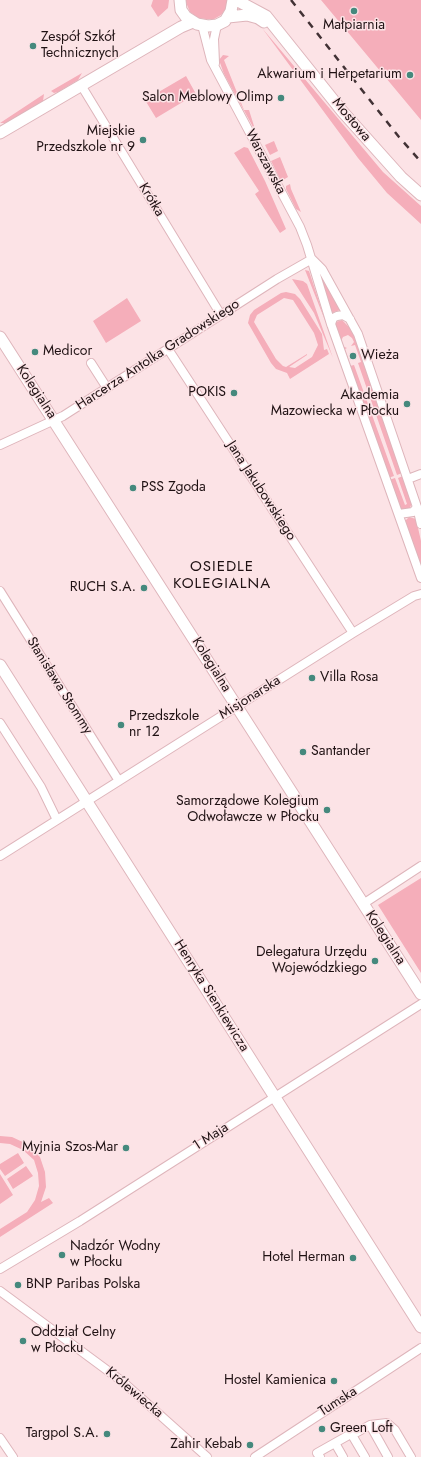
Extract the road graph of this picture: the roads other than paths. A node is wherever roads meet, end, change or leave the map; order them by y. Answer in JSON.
{"nodes":[{"id":1,"x":233,"y":0,"type":"edge"},
{"id":2,"x":236,"y":0,"type":"edge"},
{"id":3,"x":180,"y":5,"type":"edge"},
{"id":4,"x":228,"y":17,"type":"junction"},
{"id":5,"x":197,"y":24,"type":"junction"},
{"id":6,"x":217,"y":25,"type":"junction"},
{"id":7,"x":157,"y":40,"type":"junction"},
{"id":8,"x":286,"y":41,"type":"junction"},
{"id":9,"x":216,"y":66,"type":"junction"},
{"id":10,"x":81,"y":85,"type":"junction"},
{"id":11,"x":0,"y":133,"type":"edge"},
{"id":12,"x":421,"y":195,"type":"edge"},
{"id":13,"x":312,"y":259,"type":"junction"},
{"id":14,"x":221,"y":315,"type":"junction"},
{"id":15,"x":351,"y":320,"type":"junction"},
{"id":16,"x":331,"y":324,"type":"junction"},
{"id":17,"x":0,"y":337,"type":"edge"},
{"id":18,"x":168,"y":349,"type":"junction"},
{"id":19,"x":91,"y":363,"type":"dead end"},
{"id":20,"x":107,"y":388,"type":"junction"},
{"id":21,"x":54,"y":420,"type":"junction"},
{"id":22,"x":0,"y":445,"type":"edge"},
{"id":23,"x":421,"y":474,"type":"edge"},
{"id":24,"x":408,"y":479,"type":"junction"},
{"id":25,"x":417,"y":507,"type":"junction"},
{"id":26,"x":399,"y":514,"type":"junction"},
{"id":27,"x":421,"y":524,"type":"edge"},
{"id":28,"x":421,"y":578,"type":"edge"},
{"id":29,"x":0,"y":591,"type":"edge"},
{"id":30,"x":421,"y":594,"type":"edge"},
{"id":31,"x":353,"y":633,"type":"junction"},
{"id":32,"x":0,"y":665,"type":"edge"},
{"id":33,"x":237,"y":706,"type":"junction"},
{"id":34,"x":0,"y":722,"type":"edge"},
{"id":35,"x":119,"y":781,"type":"junction"},
{"id":36,"x":88,"y":800,"type":"junction"},
{"id":37,"x":57,"y":820,"type":"junction"},
{"id":38,"x":0,"y":856,"type":"edge"},
{"id":39,"x":421,"y":866,"type":"edge"},
{"id":40,"x":363,"y":904,"type":"junction"},
{"id":41,"x":421,"y":994,"type":"edge"},
{"id":42,"x":421,"y":1004,"type":"edge"},
{"id":43,"x":275,"y":1096,"type":"junction"},
{"id":44,"x":0,"y":1269,"type":"edge"},
{"id":45,"x":0,"y":1292,"type":"edge"},
{"id":46,"x":421,"y":1327,"type":"edge"},
{"id":47,"x":421,"y":1348,"type":"edge"},
{"id":48,"x":370,"y":1425,"type":"junction"},
{"id":49,"x":352,"y":1435,"type":"junction"},
{"id":50,"x":0,"y":1438,"type":"edge"},
{"id":51,"x":335,"y":1443,"type":"junction"},
{"id":52,"x":13,"y":1457,"type":"edge"},
{"id":53,"x":207,"y":1457,"type":"edge"},
{"id":54,"x":255,"y":1457,"type":"edge"},
{"id":55,"x":320,"y":1457,"type":"edge"},
{"id":56,"x":343,"y":1457,"type":"edge"},
{"id":57,"x":365,"y":1457,"type":"edge"},
{"id":58,"x":388,"y":1457,"type":"edge"},
{"id":59,"x":411,"y":1457,"type":"edge"}],
"edges":[{"from":1,"to":4,"type":"street"},
{"from":2,"to":8,"type":"street","name":"Mostowa"},
{"from":3,"to":5,"type":"street"},
{"from":3,"to":7,"type":"street"},
{"from":4,"to":6,"type":"street"},
{"from":4,"to":8,"type":"street","name":"Mostowa"},
{"from":5,"to":6,"type":"street"},
{"from":5,"to":7,"type":"street"},
{"from":5,"to":9,"type":"street","name":"Warszawska"},
{"from":6,"to":9,"type":"street","name":"Warszawska"},
{"from":7,"to":10,"type":"street"},
{"from":8,"to":12,"type":"street","name":"Mostowa"},
{"from":9,"to":13,"type":"street","name":"Warszawska"},
{"from":10,"to":11,"type":"street"},
{"from":10,"to":14,"type":"street","name":"Krótka"},
{"from":13,"to":14,"type":"street","name":"Harcerza Antolka Gradowskiego"},
{"from":13,"to":15,"type":"street"},
{"from":13,"to":16,"type":"street","name":"Warszawska"},
{"from":14,"to":18,"type":"street","name":"Harcerza Antolka Gradowskiego"},
{"from":15,"to":16,"type":"street"},
{"from":15,"to":24,"type":"street"},
{"from":16,"to":26,"type":"street","name":"Warszawska"},
{"from":17,"to":21,"type":"street","name":"Kolegialna"},
{"from":18,"to":20,"type":"street","name":"Harcerza Antolka Gradowskiego"},
{"from":18,"to":31,"type":"street","name":"Jana Jakubowskiego"},
{"from":19,"to":20,"type":"street"},
{"from":20,"to":21,"type":"street","name":"Harcerza Antolka Gradowskiego"},
{"from":21,"to":22,"type":"street","name":"Harcerza Antolka Gradowskiego"},
{"from":21,"to":33,"type":"street","name":"Kolegialna"},
{"from":23,"to":24,"type":"street"},
{"from":24,"to":25,"type":"street"},
{"from":25,"to":26,"type":"street"},
{"from":25,"to":27,"type":"street"},
{"from":26,"to":28,"type":"street","name":"Warszawska"},
{"from":29,"to":35,"type":"street","name":"Stanisława Stommy"},
{"from":30,"to":31,"type":"street","name":"Misjonarska"},
{"from":31,"to":33,"type":"street","name":"Misjonarska"},
{"from":32,"to":36,"type":"street","name":"Henryka Sienkiewicza"},
{"from":33,"to":35,"type":"street","name":"Misjonarska"},
{"from":33,"to":40,"type":"street","name":"Kolegialna"},
{"from":34,"to":37,"type":"street"},
{"from":35,"to":36,"type":"street","name":"Misjonarska"},
{"from":36,"to":37,"type":"street","name":"Misjonarska"},
{"from":36,"to":43,"type":"street","name":"Henryka Sienkiewicza"},
{"from":37,"to":38,"type":"street","name":"Misjonarska"},
{"from":39,"to":40,"type":"street"},
{"from":40,"to":41,"type":"street","name":"Kolegialna"},
{"from":42,"to":43,"type":"street","name":"1 Maja"},
{"from":43,"to":44,"type":"street","name":"1 Maja"},
{"from":43,"to":46,"type":"street","name":"Henryka Sienkiewicza"},
{"from":45,"to":53,"type":"street","name":"Królewiecka"},
{"from":47,"to":54,"type":"street","name":"Tumska"},
{"from":48,"to":49,"type":"street"},
{"from":48,"to":58,"type":"street"},
{"from":48,"to":59,"type":"street"},
{"from":49,"to":51,"type":"street"},
{"from":49,"to":57,"type":"street"},
{"from":50,"to":52,"type":"street"},
{"from":51,"to":55,"type":"street"},
{"from":51,"to":56,"type":"street"}]}
